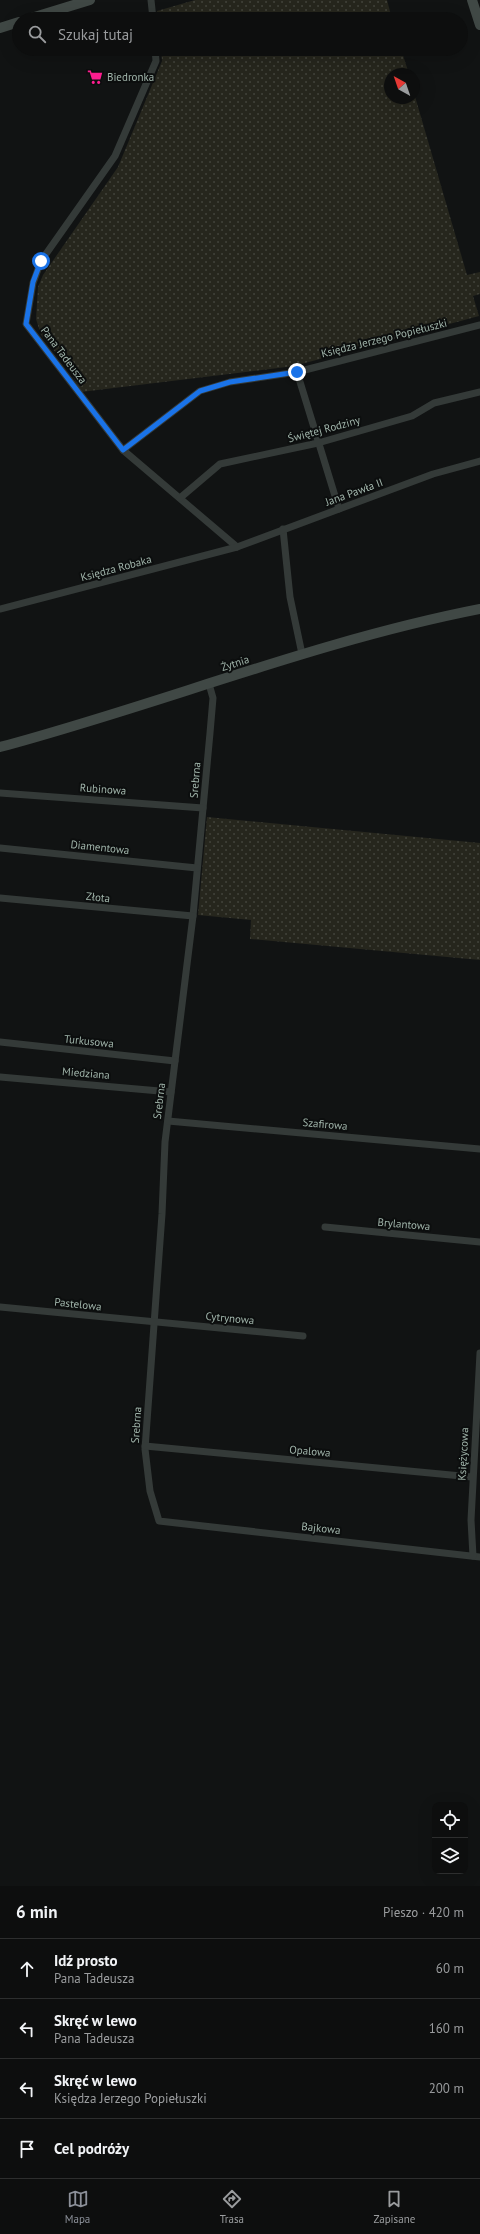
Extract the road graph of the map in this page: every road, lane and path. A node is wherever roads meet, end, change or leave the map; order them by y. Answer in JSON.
{"nodes":[{"id":1,"x":90,"y":0,"type":"edge"},
{"id":2,"x":151,"y":0,"type":"edge"},
{"id":3,"x":472,"y":0,"type":"edge"},
{"id":4,"x":51,"y":12,"type":"edge"},
{"id":5,"x":152,"y":12,"type":"edge"},
{"id":6,"x":12,"y":24,"type":"edge"},
{"id":7,"x":480,"y":25,"type":"edge"},
{"id":8,"x":0,"y":28,"type":"edge"},
{"id":9,"x":156,"y":56,"type":"edge"},
{"id":10,"x":480,"y":325,"type":"edge"},
{"id":11,"x":297,"y":372,"type":"junction"},
{"id":12,"x":480,"y":392,"type":"edge"},
{"id":13,"x":318,"y":443,"type":"junction"},
{"id":14,"x":123,"y":450,"type":"junction"},
{"id":15,"x":480,"y":461,"type":"edge"},
{"id":16,"x":180,"y":498,"type":"junction"},
{"id":17,"x":339,"y":509,"type":"junction"},
{"id":18,"x":283,"y":529,"type":"junction"},
{"id":19,"x":237,"y":548,"type":"junction"},
{"id":20,"x":0,"y":609,"type":"edge"},
{"id":21,"x":480,"y":610,"type":"edge"},
{"id":22,"x":302,"y":654,"type":"junction"},
{"id":23,"x":209,"y":684,"type":"junction"},
{"id":24,"x":0,"y":748,"type":"edge"},
{"id":25,"x":0,"y":793,"type":"edge"},
{"id":26,"x":203,"y":808,"type":"junction"},
{"id":27,"x":0,"y":848,"type":"edge"},
{"id":28,"x":197,"y":868,"type":"junction"},
{"id":29,"x":0,"y":898,"type":"edge"},
{"id":30,"x":193,"y":916,"type":"junction"},
{"id":31,"x":0,"y":1042,"type":"edge"},
{"id":32,"x":175,"y":1061,"type":"junction"},
{"id":33,"x":0,"y":1077,"type":"edge"},
{"id":34,"x":171,"y":1092,"type":"junction"},
{"id":35,"x":168,"y":1121,"type":"junction"},
{"id":36,"x":480,"y":1149,"type":"edge"},
{"id":37,"x":325,"y":1227,"type":"dead end"},
{"id":38,"x":480,"y":1242,"type":"edge"},
{"id":39,"x":0,"y":1307,"type":"edge"},
{"id":40,"x":155,"y":1322,"type":"junction"},
{"id":41,"x":303,"y":1336,"type":"dead end"},
{"id":42,"x":480,"y":1353,"type":"edge"},
{"id":43,"x":479,"y":1366,"type":"edge"},
{"id":44,"x":145,"y":1446,"type":"junction"},
{"id":45,"x":472,"y":1477,"type":"junction"},
{"id":46,"x":159,"y":1521,"type":"joint"},
{"id":47,"x":477,"y":1556,"type":"edge"}],
"edges":[{"from":1,"to":4,"type":"street"},
{"from":2,"to":5,"type":"street"},
{"from":3,"to":7,"type":"street"},
{"from":6,"to":8,"type":"street"},
{"from":9,"to":14,"type":"street","name":"Pana Tadeusza"},
{"from":10,"to":11,"type":"street","name":"Księdza Jerzego Popiełuszki"},
{"from":11,"to":13,"type":"street"},
{"from":11,"to":14,"type":"street","name":"Księdza Jerzego Popiełuszki"},
{"from":12,"to":13,"type":"street","name":"Świętej Rodziny"},
{"from":13,"to":16,"type":"street","name":"Świętej Rodziny"},
{"from":13,"to":17,"type":"street"},
{"from":14,"to":16,"type":"street","name":"Pana Tadeusza"},
{"from":15,"to":17,"type":"street","name":"Jana Pawła II"},
{"from":16,"to":19,"type":"street","name":"Pana Tadeusza"},
{"from":17,"to":18,"type":"street","name":"Jana Pawła II"},
{"from":18,"to":19,"type":"street","name":"Jana Pawła II"},
{"from":18,"to":22,"type":"street"},
{"from":19,"to":20,"type":"street","name":"Księdza Robaka"},
{"from":21,"to":22,"type":"street","name":"Żytnia"},
{"from":22,"to":23,"type":"street","name":"Żytnia"},
{"from":23,"to":24,"type":"street","name":"Żytnia"},
{"from":23,"to":26,"type":"street","name":"Srebrna"},
{"from":25,"to":26,"type":"street","name":"Rubinowa"},
{"from":26,"to":28,"type":"street","name":"Srebrna"},
{"from":27,"to":28,"type":"street","name":"Diamentowa"},
{"from":28,"to":30,"type":"street","name":"Srebrna"},
{"from":29,"to":30,"type":"street","name":"Złota"},
{"from":30,"to":32,"type":"street","name":"Srebrna"},
{"from":31,"to":32,"type":"street","name":"Turkusowa"},
{"from":32,"to":34,"type":"street","name":"Srebrna"},
{"from":33,"to":34,"type":"street","name":"Miedziana"},
{"from":34,"to":35,"type":"street","name":"Srebrna"},
{"from":35,"to":36,"type":"street","name":"Szafirowa"},
{"from":35,"to":40,"type":"street","name":"Srebrna"},
{"from":37,"to":38,"type":"street","name":"Brylantowa"},
{"from":39,"to":40,"type":"street","name":"Pastelowa"},
{"from":40,"to":41,"type":"street","name":"Cytrynowa"},
{"from":40,"to":44,"type":"street","name":"Srebrna"},
{"from":42,"to":43,"type":"street","name":"Księżycowa"},
{"from":43,"to":45,"type":"street","name":"Księżycowa"},
{"from":44,"to":45,"type":"street","name":"Opalowa"},
{"from":44,"to":46,"type":"street","name":"Srebrna"},
{"from":45,"to":47,"type":"street","name":"Księżycowa"},
{"from":46,"to":47,"type":"street","name":"Bajkowa"}]}
